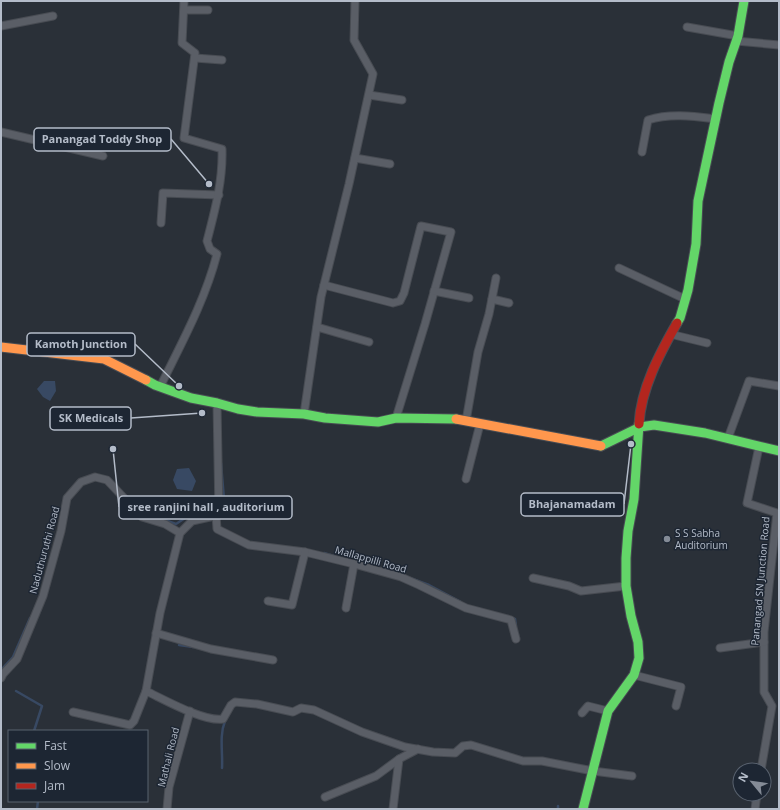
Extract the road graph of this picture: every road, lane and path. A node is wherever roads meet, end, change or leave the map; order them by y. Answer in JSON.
{"nodes":[{"id":1,"x":184,"y":1,"type":"edge"},
{"id":2,"x":355,"y":1,"type":"edge"},
{"id":3,"x":744,"y":1,"type":"edge"},
{"id":4,"x":184,"y":10,"type":"junction"},
{"id":5,"x":208,"y":10,"type":"dead end"},
{"id":6,"x":53,"y":16,"type":"dead end"},
{"id":7,"x":1,"y":26,"type":"edge"},
{"id":8,"x":687,"y":27,"type":"dead end"},
{"id":9,"x":737,"y":38,"type":"junction"},
{"id":10,"x":779,"y":46,"type":"edge"},
{"id":11,"x":194,"y":58,"type":"junction"},
{"id":12,"x":222,"y":60,"type":"dead end"},
{"id":13,"x":369,"y":95,"type":"junction"},
{"id":14,"x":402,"y":100,"type":"dead end"},
{"id":15,"x":716,"y":118,"type":"junction"},
{"id":16,"x":1,"y":132,"type":"edge"},
{"id":17,"x":642,"y":152,"type":"dead end"},
{"id":18,"x":103,"y":156,"type":"dead end"},
{"id":19,"x":355,"y":158,"type":"junction"},
{"id":20,"x":390,"y":164,"type":"dead end"},
{"id":21,"x":219,"y":195,"type":"junction"},
{"id":22,"x":161,"y":223,"type":"dead end"},
{"id":23,"x":618,"y":268,"type":"dead end"},
{"id":24,"x":496,"y":278,"type":"dead end"},
{"id":25,"x":324,"y":285,"type":"junction"},
{"id":26,"x":434,"y":291,"type":"junction"},
{"id":27,"x":469,"y":298,"type":"dead end"},
{"id":28,"x":492,"y":299,"type":"junction"},
{"id":29,"x":685,"y":299,"type":"junction"},
{"id":30,"x":509,"y":303,"type":"dead end"},
{"id":31,"x":317,"y":327,"type":"junction"},
{"id":32,"x":670,"y":334,"type":"junction"},
{"id":33,"x":368,"y":342,"type":"dead end"},
{"id":34,"x":707,"y":343,"type":"dead end"},
{"id":35,"x":1,"y":347,"type":"edge"},
{"id":36,"x":779,"y":386,"type":"edge"},
{"id":37,"x":160,"y":387,"type":"junction"},
{"id":38,"x":217,"y":403,"type":"junction"},
{"id":39,"x":304,"y":414,"type":"junction"},
{"id":40,"x":396,"y":418,"type":"junction"},
{"id":41,"x":466,"y":421,"type":"junction"},
{"id":42,"x":480,"y":424,"type":"junction"},
{"id":43,"x":640,"y":427,"type":"junction"},
{"id":44,"x":728,"y":438,"type":"junction"},
{"id":45,"x":760,"y":447,"type":"junction"},
{"id":46,"x":779,"y":451,"type":"edge"},
{"id":47,"x":466,"y":479,"type":"dead end"},
{"id":48,"x":216,"y":515,"type":"junction"},
{"id":49,"x":180,"y":533,"type":"junction"},
{"id":50,"x":776,"y":551,"type":"edge"},
{"id":51,"x":305,"y":552,"type":"junction"},
{"id":52,"x":354,"y":564,"type":"junction"},
{"id":53,"x":533,"y":578,"type":"dead end"},
{"id":54,"x":626,"y":586,"type":"junction"},
{"id":55,"x":268,"y":601,"type":"dead end"},
{"id":56,"x":346,"y":608,"type":"dead end"},
{"id":57,"x":156,"y":634,"type":"junction"},
{"id":58,"x":516,"y":639,"type":"dead end"},
{"id":59,"x":764,"y":642,"type":"junction"},
{"id":60,"x":720,"y":648,"type":"dead end"},
{"id":61,"x":273,"y":660,"type":"dead end"},
{"id":62,"x":634,"y":675,"type":"junction"},
{"id":63,"x":1,"y":678,"type":"edge"},
{"id":64,"x":146,"y":691,"type":"junction"},
{"id":65,"x":676,"y":706,"type":"dead end"},
{"id":66,"x":190,"y":711,"type":"junction"},
{"id":67,"x":608,"y":711,"type":"junction"},
{"id":68,"x":73,"y":712,"type":"dead end"},
{"id":69,"x":582,"y":713,"type":"dead end"},
{"id":70,"x":126,"y":728,"type":"edge"},
{"id":71,"x":418,"y":749,"type":"junction"},
{"id":72,"x":399,"y":759,"type":"junction"},
{"id":73,"x":762,"y":762,"type":"edge"},
{"id":74,"x":593,"y":771,"type":"junction"},
{"id":75,"x":632,"y":776,"type":"dead end"},
{"id":76,"x":325,"y":797,"type":"dead end"},
{"id":77,"x":167,"y":809,"type":"edge"},
{"id":78,"x":393,"y":809,"type":"edge"},
{"id":79,"x":583,"y":809,"type":"edge"}],
"edges":[{"from":1,"to":4,"type":"street"},
{"from":2,"to":13,"type":"street"},
{"from":3,"to":9,"type":"street"},
{"from":4,"to":5,"type":"street"},
{"from":4,"to":11,"type":"street"},
{"from":6,"to":7,"type":"street"},
{"from":8,"to":9,"type":"street"},
{"from":9,"to":10,"type":"street"},
{"from":9,"to":15,"type":"street"},
{"from":11,"to":12,"type":"street"},
{"from":11,"to":21,"type":"street"},
{"from":13,"to":14,"type":"street"},
{"from":13,"to":19,"type":"street"},
{"from":15,"to":17,"type":"street"},
{"from":15,"to":29,"type":"street"},
{"from":16,"to":18,"type":"street"},
{"from":19,"to":20,"type":"street"},
{"from":19,"to":25,"type":"street"},
{"from":21,"to":22,"type":"street"},
{"from":21,"to":37,"type":"street"},
{"from":23,"to":29,"type":"street"},
{"from":24,"to":28,"type":"street"},
{"from":25,"to":26,"type":"street"},
{"from":25,"to":31,"type":"street"},
{"from":26,"to":27,"type":"street"},
{"from":26,"to":40,"type":"street"},
{"from":28,"to":30,"type":"street"},
{"from":28,"to":41,"type":"street"},
{"from":29,"to":32,"type":"street"},
{"from":31,"to":33,"type":"street"},
{"from":31,"to":39,"type":"street"},
{"from":32,"to":34,"type":"street"},
{"from":32,"to":43,"type":"street"},
{"from":35,"to":37,"type":"street"},
{"from":36,"to":44,"type":"street"},
{"from":37,"to":38,"type":"street"},
{"from":38,"to":39,"type":"street"},
{"from":38,"to":48,"type":"street"},
{"from":39,"to":40,"type":"street"},
{"from":40,"to":41,"type":"street"},
{"from":41,"to":42,"type":"street"},
{"from":42,"to":43,"type":"street"},
{"from":42,"to":47,"type":"street"},
{"from":43,"to":44,"type":"street"},
{"from":43,"to":54,"type":"street"},
{"from":44,"to":45,"type":"street"},
{"from":45,"to":46,"type":"street"},
{"from":45,"to":50,"type":"street","name":"Panangad SN Junction Road"},
{"from":48,"to":49,"type":"street"},
{"from":48,"to":51,"type":"street","name":"Mallappilli Road"},
{"from":49,"to":57,"type":"street"},
{"from":49,"to":63,"type":"street","name":"Naduthuruthi Road"},
{"from":50,"to":59,"type":"street","name":"Panangad SN Junction Road"},
{"from":51,"to":52,"type":"street","name":"Mallappilli Road"},
{"from":51,"to":55,"type":"street"},
{"from":52,"to":56,"type":"street"},
{"from":52,"to":58,"type":"street","name":"Mallappilli Road"},
{"from":53,"to":54,"type":"street"},
{"from":54,"to":62,"type":"street"},
{"from":57,"to":61,"type":"street"},
{"from":57,"to":64,"type":"street"},
{"from":59,"to":60,"type":"street"},
{"from":59,"to":73,"type":"street","name":"Panangad SN Junction Road"},
{"from":62,"to":65,"type":"street"},
{"from":62,"to":67,"type":"street"},
{"from":64,"to":66,"type":"street"},
{"from":64,"to":70,"type":"street"},
{"from":66,"to":71,"type":"street"},
{"from":66,"to":77,"type":"street","name":"Mathali Road"},
{"from":67,"to":69,"type":"street"},
{"from":67,"to":74,"type":"street"},
{"from":68,"to":70,"type":"street"},
{"from":71,"to":72,"type":"street"},
{"from":71,"to":74,"type":"street"},
{"from":72,"to":76,"type":"street"},
{"from":72,"to":78,"type":"street"},
{"from":74,"to":75,"type":"street"},
{"from":74,"to":79,"type":"street"}]}
